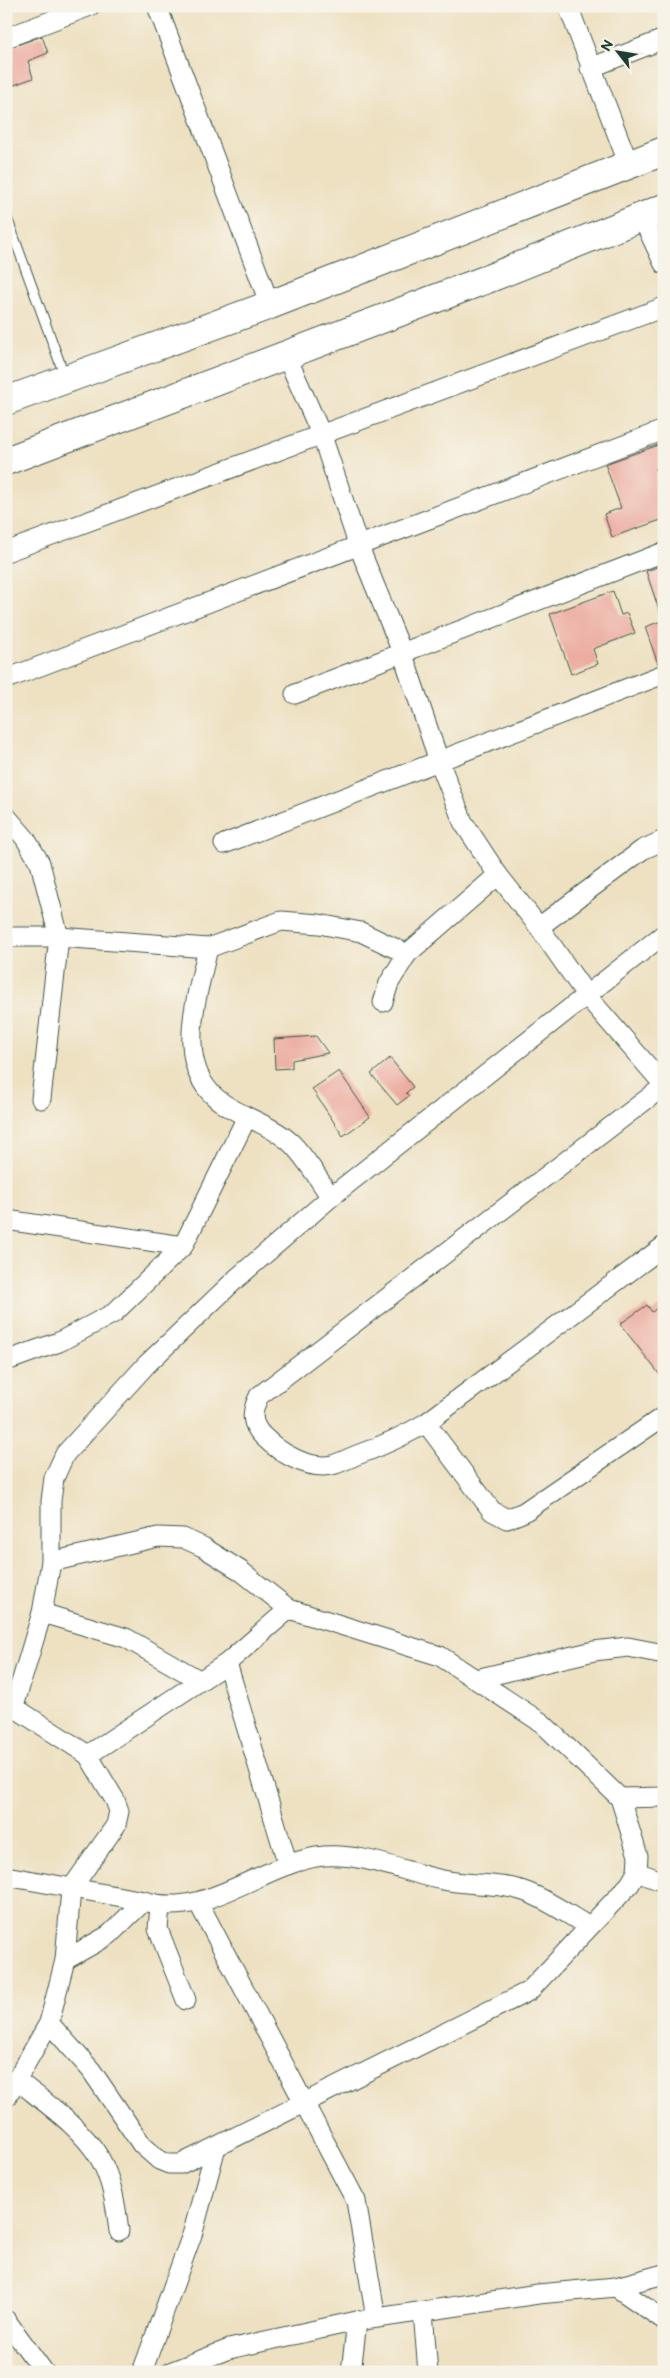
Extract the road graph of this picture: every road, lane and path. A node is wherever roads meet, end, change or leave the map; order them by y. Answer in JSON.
{"nodes":[{"id":1,"x":90,"y":6,"type":"edge"},
{"id":2,"x":157,"y":6,"type":"edge"},
{"id":3,"x":568,"y":6,"type":"edge"},
{"id":4,"x":6,"y":38,"type":"edge"},
{"id":5,"x":664,"y":39,"type":"edge"},
{"id":6,"x":590,"y":68,"type":"junction"},
{"id":7,"x":664,"y":152,"type":"edge"},
{"id":8,"x":629,"y":165,"type":"junction"},
{"id":9,"x":653,"y":212,"type":"edge"},
{"id":10,"x":6,"y":215,"type":"edge"},
{"id":11,"x":664,"y":264,"type":"edge"},
{"id":12,"x":270,"y":305,"type":"junction"},
{"id":13,"x":664,"y":307,"type":"edge"},
{"id":14,"x":286,"y":355,"type":"junction"},
{"id":15,"x":66,"y":380,"type":"junction"},
{"id":16,"x":6,"y":402,"type":"edge"},
{"id":17,"x":664,"y":430,"type":"edge"},
{"id":18,"x":322,"y":436,"type":"junction"},
{"id":19,"x":6,"y":461,"type":"edge"},
{"id":20,"x":360,"y":547,"type":"junction"},
{"id":21,"x":6,"y":552,"type":"edge"},
{"id":22,"x":664,"y":552,"type":"edge"},
{"id":23,"x":402,"y":652,"type":"junction"},
{"id":24,"x":664,"y":674,"type":"edge"},
{"id":25,"x":6,"y":679,"type":"edge"},
{"id":26,"x":294,"y":694,"type":"dead end"},
{"id":27,"x":438,"y":760,"type":"junction"},
{"id":28,"x":6,"y":816,"type":"edge"},
{"id":29,"x":664,"y":840,"type":"edge"},
{"id":30,"x":224,"y":844,"type":"dead end"},
{"id":31,"x":498,"y":875,"type":"junction"},
{"id":32,"x":539,"y":927,"type":"junction"},
{"id":33,"x":664,"y":934,"type":"edge"},
{"id":34,"x":59,"y":936,"type":"junction"},
{"id":35,"x":6,"y":937,"type":"edge"},
{"id":36,"x":208,"y":948,"type":"junction"},
{"id":37,"x":407,"y":954,"type":"junction"},
{"id":38,"x":587,"y":996,"type":"junction"},
{"id":39,"x":383,"y":1002,"type":"dead end"},
{"id":40,"x":664,"y":1085,"type":"edge"},
{"id":41,"x":40,"y":1099,"type":"dead end"},
{"id":42,"x":247,"y":1118,"type":"junction"},
{"id":43,"x":332,"y":1197,"type":"junction"},
{"id":44,"x":6,"y":1220,"type":"edge"},
{"id":45,"x":183,"y":1246,"type":"junction"},
{"id":46,"x":664,"y":1246,"type":"edge"},
{"id":47,"x":6,"y":1361,"type":"edge"},
{"id":48,"x":664,"y":1416,"type":"edge"},
{"id":49,"x":426,"y":1423,"type":"junction"},
{"id":50,"x":51,"y":1562,"type":"junction"},
{"id":51,"x":289,"y":1609,"type":"junction"},
{"id":52,"x":42,"y":1613,"type":"junction"},
{"id":53,"x":664,"y":1654,"type":"edge"},
{"id":54,"x":227,"y":1663,"type":"junction"},
{"id":55,"x":476,"y":1679,"type":"junction"},
{"id":56,"x":199,"y":1680,"type":"junction"},
{"id":57,"x":10,"y":1704,"type":"edge"},
{"id":58,"x":88,"y":1755,"type":"junction"},
{"id":59,"x":664,"y":1797,"type":"edge"},
{"id":60,"x":620,"y":1798,"type":"junction"},
{"id":61,"x":288,"y":1866,"type":"junction"},
{"id":62,"x":637,"y":1872,"type":"junction"},
{"id":63,"x":6,"y":1876,"type":"edge"},
{"id":64,"x":664,"y":1882,"type":"edge"},
{"id":65,"x":71,"y":1889,"type":"junction"},
{"id":66,"x":198,"y":1902,"type":"junction"},
{"id":67,"x":152,"y":1903,"type":"junction"},
{"id":68,"x":588,"y":1926,"type":"junction"},
{"id":69,"x":65,"y":1960,"type":"junction"},
{"id":70,"x":186,"y":2000,"type":"dead end"},
{"id":71,"x":49,"y":2023,"type":"junction"},
{"id":72,"x":17,"y":2080,"type":"junction"},
{"id":73,"x":6,"y":2098,"type":"edge"},
{"id":74,"x":306,"y":2103,"type":"junction"},
{"id":75,"x":216,"y":2147,"type":"junction"},
{"id":76,"x":120,"y":2231,"type":"dead end"},
{"id":77,"x":664,"y":2274,"type":"edge"},
{"id":78,"x":616,"y":2287,"type":"junction"},
{"id":79,"x":424,"y":2312,"type":"junction"},
{"id":80,"x":376,"y":2318,"type":"junction"},
{"id":81,"x":6,"y":2320,"type":"edge"},
{"id":82,"x":664,"y":2320,"type":"edge"},
{"id":83,"x":357,"y":2321,"type":"junction"},
{"id":84,"x":44,"y":2372,"type":"edge"},
{"id":85,"x":142,"y":2372,"type":"edge"},
{"id":86,"x":170,"y":2372,"type":"edge"},
{"id":87,"x":351,"y":2372,"type":"edge"},
{"id":88,"x":428,"y":2372,"type":"edge"}],
"edges":[{"from":1,"to":4,"type":"street"},
{"from":2,"to":12,"type":"street"},
{"from":3,"to":6,"type":"street"},
{"from":5,"to":6,"type":"street"},
{"from":6,"to":8,"type":"street"},
{"from":7,"to":8,"type":"highway"},
{"from":8,"to":12,"type":"highway"},
{"from":9,"to":11,"type":"street"},
{"from":9,"to":14,"type":"highway"},
{"from":10,"to":15,"type":"lane"},
{"from":12,"to":15,"type":"highway"},
{"from":13,"to":18,"type":"street"},
{"from":14,"to":18,"type":"street"},
{"from":14,"to":19,"type":"highway"},
{"from":15,"to":16,"type":"highway"},
{"from":17,"to":20,"type":"street"},
{"from":18,"to":20,"type":"street"},
{"from":18,"to":21,"type":"street"},
{"from":20,"to":23,"type":"street"},
{"from":20,"to":25,"type":"street"},
{"from":22,"to":23,"type":"street"},
{"from":23,"to":26,"type":"street"},
{"from":23,"to":27,"type":"street"},
{"from":24,"to":27,"type":"street"},
{"from":27,"to":30,"type":"street"},
{"from":27,"to":31,"type":"street"},
{"from":28,"to":34,"type":"street"},
{"from":29,"to":32,"type":"street"},
{"from":31,"to":32,"type":"street"},
{"from":31,"to":37,"type":"street"},
{"from":32,"to":38,"type":"street"},
{"from":33,"to":38,"type":"street"},
{"from":34,"to":35,"type":"street"},
{"from":34,"to":36,"type":"street"},
{"from":34,"to":41,"type":"street"},
{"from":36,"to":37,"type":"street"},
{"from":36,"to":42,"type":"street"},
{"from":37,"to":39,"type":"street"},
{"from":38,"to":40,"type":"street"},
{"from":38,"to":43,"type":"street"},
{"from":40,"to":49,"type":"street"},
{"from":42,"to":43,"type":"street"},
{"from":42,"to":45,"type":"street"},
{"from":43,"to":50,"type":"street"},
{"from":44,"to":45,"type":"street"},
{"from":45,"to":47,"type":"street"},
{"from":46,"to":49,"type":"street"},
{"from":48,"to":49,"type":"street"},
{"from":50,"to":51,"type":"street"},
{"from":50,"to":52,"type":"street"},
{"from":51,"to":54,"type":"street"},
{"from":51,"to":55,"type":"street"},
{"from":52,"to":56,"type":"street"},
{"from":52,"to":57,"type":"street"},
{"from":53,"to":55,"type":"street"},
{"from":54,"to":56,"type":"street"},
{"from":54,"to":61,"type":"street"},
{"from":55,"to":60,"type":"street"},
{"from":56,"to":58,"type":"street"},
{"from":57,"to":58,"type":"street"},
{"from":58,"to":65,"type":"street"},
{"from":59,"to":60,"type":"street"},
{"from":60,"to":62,"type":"street"},
{"from":61,"to":66,"type":"street"},
{"from":61,"to":68,"type":"street"},
{"from":62,"to":64,"type":"street"},
{"from":62,"to":68,"type":"street"},
{"from":63,"to":65,"type":"street"},
{"from":65,"to":67,"type":"street"},
{"from":65,"to":69,"type":"street"},
{"from":66,"to":67,"type":"street"},
{"from":66,"to":74,"type":"street"},
{"from":67,"to":69,"type":"street"},
{"from":67,"to":70,"type":"street"},
{"from":68,"to":74,"type":"street"},
{"from":69,"to":71,"type":"street"},
{"from":71,"to":72,"type":"street"},
{"from":71,"to":75,"type":"street"},
{"from":72,"to":73,"type":"street"},
{"from":72,"to":76,"type":"street"},
{"from":74,"to":75,"type":"street"},
{"from":74,"to":80,"type":"street"},
{"from":75,"to":85,"type":"street"},
{"from":77,"to":78,"type":"street"},
{"from":78,"to":79,"type":"street"},
{"from":78,"to":82,"type":"street"},
{"from":79,"to":80,"type":"street"},
{"from":79,"to":88,"type":"street"},
{"from":80,"to":83,"type":"street"},
{"from":81,"to":84,"type":"street"},
{"from":83,"to":86,"type":"street"},
{"from":83,"to":87,"type":"street"}]}
